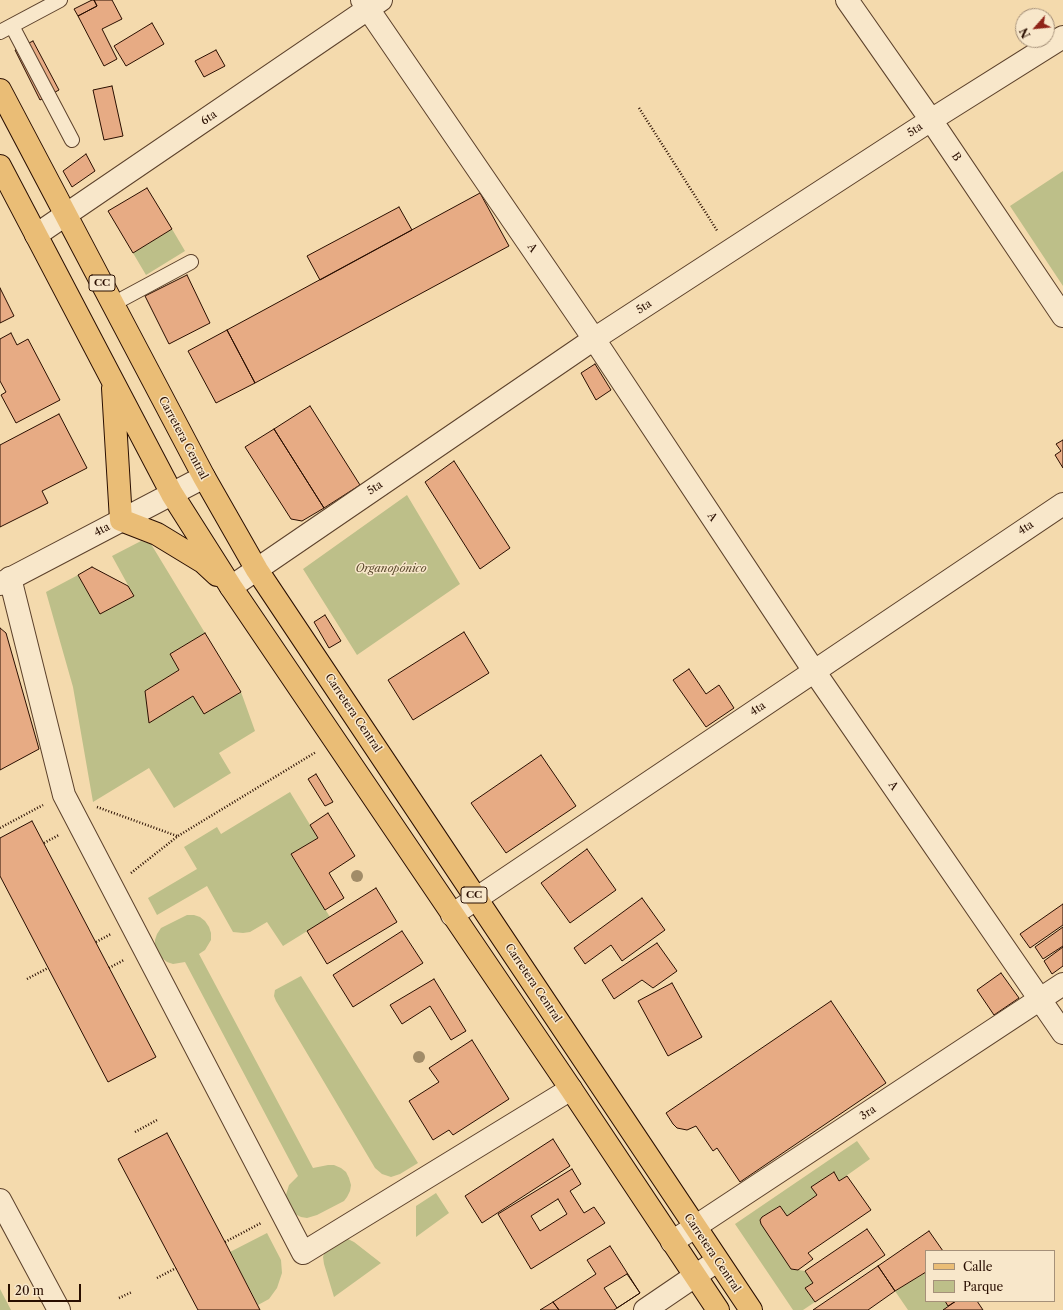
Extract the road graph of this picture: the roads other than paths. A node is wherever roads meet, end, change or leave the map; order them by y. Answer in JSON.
{"nodes":[{"id":1,"x":60,"y":0,"type":"edge"},
{"id":2,"x":846,"y":0,"type":"edge"},
{"id":3,"x":371,"y":3,"type":"edge"},
{"id":4,"x":6,"y":29,"type":"edge"},
{"id":5,"x":1063,"y":37,"type":"edge"},
{"id":6,"x":0,"y":90,"type":"edge"},
{"id":7,"x":931,"y":120,"type":"junction"},
{"id":8,"x":72,"y":140,"type":"dead end"},
{"id":9,"x":0,"y":166,"type":"edge"},
{"id":10,"x":66,"y":215,"type":"junction"},
{"id":11,"x":36,"y":235,"type":"junction"},
{"id":12,"x":191,"y":262,"type":"dead end"},
{"id":13,"x":113,"y":304,"type":"junction"},
{"id":14,"x":1063,"y":316,"type":"edge"},
{"id":15,"x":594,"y":339,"type":"junction"},
{"id":16,"x":112,"y":381,"type":"junction"},
{"id":17,"x":204,"y":477,"type":"junction"},
{"id":18,"x":172,"y":494,"type":"junction"},
{"id":19,"x":1063,"y":504,"type":"edge"},
{"id":20,"x":121,"y":520,"type":"junction"},
{"id":21,"x":257,"y":570,"type":"junction"},
{"id":22,"x":5,"y":581,"type":"edge"},
{"id":23,"x":232,"y":587,"type":"junction"},
{"id":24,"x":814,"y":671,"type":"junction"},
{"id":25,"x":476,"y":898,"type":"junction"},
{"id":26,"x":452,"y":915,"type":"junction"},
{"id":27,"x":1063,"y":984,"type":"edge"},
{"id":28,"x":1041,"y":1000,"type":"junction"},
{"id":29,"x":1063,"y":1034,"type":"edge"},
{"id":30,"x":571,"y":1089,"type":"junction"},
{"id":31,"x":0,"y":1200,"type":"edge"},
{"id":32,"x":695,"y":1227,"type":"junction"},
{"id":33,"x":672,"y":1242,"type":"junction"},
{"id":34,"x":717,"y":1261,"type":"junction"},
{"id":35,"x":695,"y":1276,"type":"junction"},
{"id":36,"x":59,"y":1310,"type":"edge"},
{"id":37,"x":645,"y":1310,"type":"edge"},
{"id":38,"x":718,"y":1310,"type":"edge"},
{"id":39,"x":751,"y":1310,"type":"edge"}],
"edges":[{"from":1,"to":4,"type":"lane"},
{"from":2,"to":7,"type":"street","name":"B"},
{"from":3,"to":10,"type":"street","name":"6ta"},
{"from":3,"to":15,"type":"street","name":"A"},
{"from":4,"to":8,"type":"lane"},
{"from":5,"to":7,"type":"street","name":"5ta"},
{"from":6,"to":10,"type":"main road","name":"Carretera Central","number":"CC"},
{"from":7,"to":14,"type":"street","name":"B"},
{"from":7,"to":15,"type":"street","name":"5ta"},
{"from":9,"to":11,"type":"main road","number":"CC"},
{"from":10,"to":11,"type":"street","name":"6ta"},
{"from":10,"to":13,"type":"main road","name":"Carretera Central","number":"CC"},
{"from":11,"to":16,"type":"main road","number":"CC"},
{"from":12,"to":13,"type":"lane"},
{"from":13,"to":17,"type":"main road","name":"Carretera Central","number":"CC"},
{"from":15,"to":21,"type":"street","name":"5ta"},
{"from":15,"to":24,"type":"street","name":"A"},
{"from":16,"to":18,"type":"main road","number":"CC"},
{"from":16,"to":20,"type":"main road"},
{"from":17,"to":18,"type":"street","name":"4ta"},
{"from":17,"to":21,"type":"main road","name":"Carretera Central","number":"CC"},
{"from":18,"to":20,"type":"street","name":"4ta"},
{"from":18,"to":23,"type":"main road","number":"CC"},
{"from":19,"to":24,"type":"street","name":"4ta"},
{"from":20,"to":22,"type":"street","name":"4ta"},
{"from":20,"to":23,"type":"main road"},
{"from":21,"to":23,"type":"street","name":"5ta"},
{"from":21,"to":25,"type":"main road","name":"Carretera Central","number":"CC"},
{"from":22,"to":30,"type":"street"},
{"from":23,"to":26,"type":"main road","number":"CC"},
{"from":24,"to":25,"type":"street","name":"4ta"},
{"from":24,"to":28,"type":"street","name":"A"},
{"from":25,"to":26,"type":"street","name":"4ta"},
{"from":25,"to":32,"type":"main road","name":"Carretera Central","number":"CC"},
{"from":26,"to":30,"type":"main road","number":"CC"},
{"from":27,"to":28,"type":"street","name":"3ra"},
{"from":28,"to":29,"type":"street","name":"A"},
{"from":28,"to":32,"type":"street","name":"3ra"},
{"from":30,"to":33,"type":"main road","number":"CC"},
{"from":31,"to":36,"type":"street"},
{"from":32,"to":33,"type":"street","name":"3ra"},
{"from":32,"to":34,"type":"main road","name":"Carretera Central","number":"CC"},
{"from":33,"to":35,"type":"main road","number":"CC"},
{"from":34,"to":35,"type":"street"},
{"from":34,"to":39,"type":"main road","name":"Carretera Central","number":"CC"},
{"from":35,"to":37,"type":"street"},
{"from":35,"to":38,"type":"main road","number":"CC"}]}
